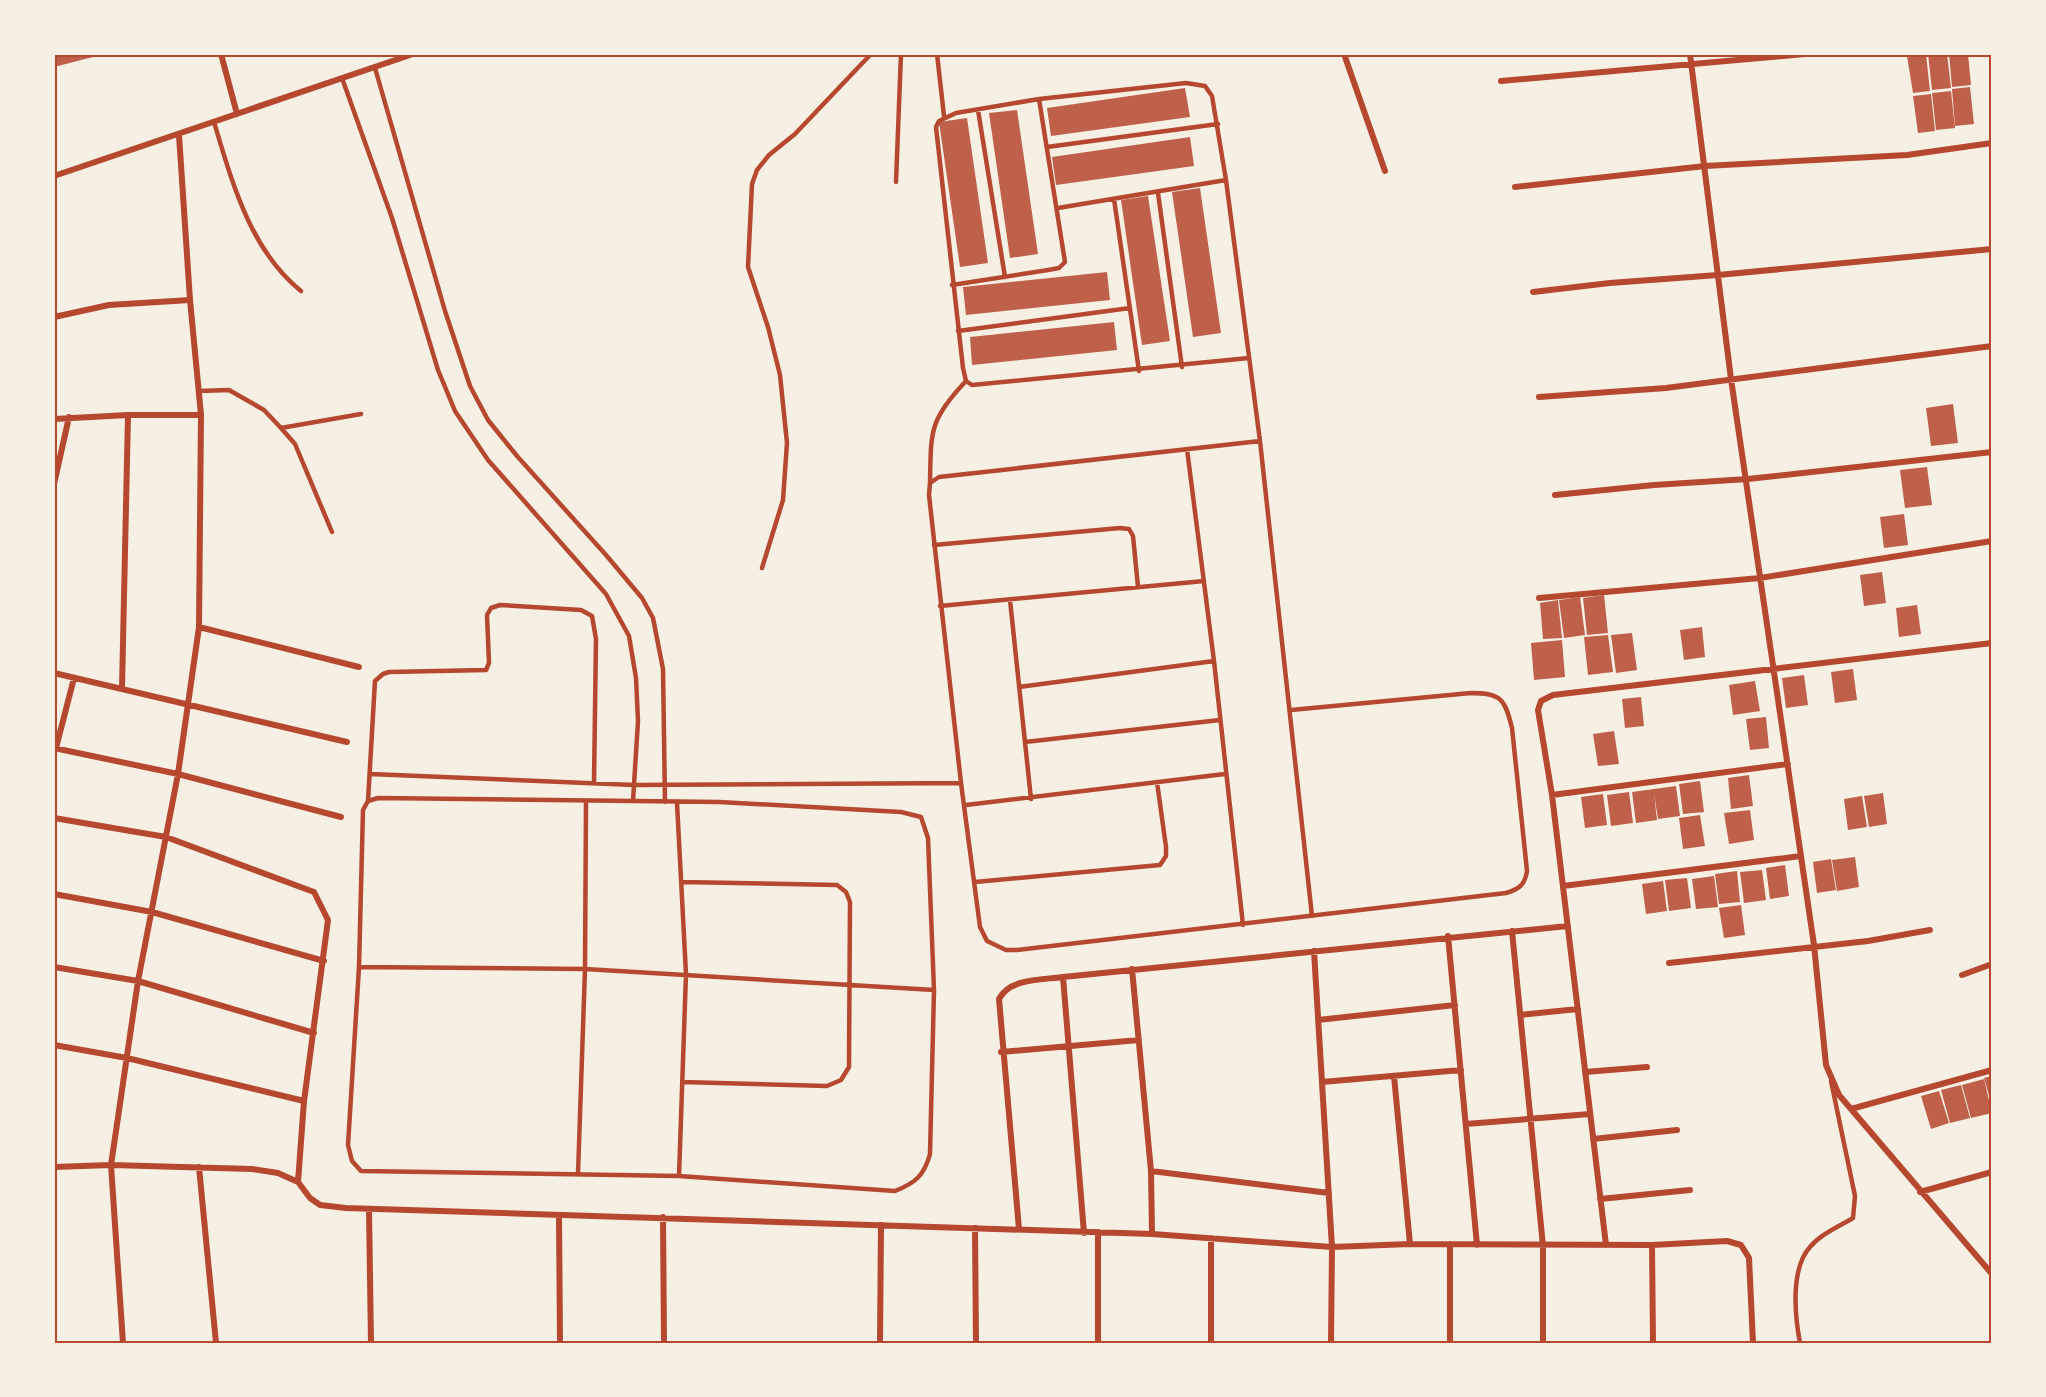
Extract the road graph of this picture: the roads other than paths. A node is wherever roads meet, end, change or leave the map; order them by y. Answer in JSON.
{"nodes":[{"id":1,"x":221,"y":54,"type":"edge"},
{"id":2,"x":413,"y":54,"type":"edge"},
{"id":3,"x":871,"y":54,"type":"edge"},
{"id":4,"x":901,"y":54,"type":"edge"},
{"id":5,"x":937,"y":54,"type":"edge"},
{"id":6,"x":1344,"y":54,"type":"edge"},
{"id":7,"x":1690,"y":54,"type":"edge"},
{"id":8,"x":1805,"y":54,"type":"edge"},
{"id":9,"x":1692,"y":64,"type":"junction"},
{"id":10,"x":375,"y":68,"type":"junction"},
{"id":11,"x":342,"y":78,"type":"junction"},
{"id":12,"x":1501,"y":81,"type":"dead end"},
{"id":13,"x":1039,"y":99,"type":"junction"},
{"id":14,"x":978,"y":110,"type":"junction"},
{"id":15,"x":237,"y":114,"type":"junction"},
{"id":16,"x":944,"y":116,"type":"junction"},
{"id":17,"x":214,"y":122,"type":"junction"},
{"id":18,"x":1218,"y":124,"type":"junction"},
{"id":19,"x":179,"y":135,"type":"junction"},
{"id":20,"x":1992,"y":144,"type":"edge"},
{"id":21,"x":1047,"y":147,"type":"junction"},
{"id":22,"x":1705,"y":166,"type":"junction"},
{"id":23,"x":1385,"y":171,"type":"dead end"},
{"id":24,"x":54,"y":176,"type":"edge"},
{"id":25,"x":1226,"y":180,"type":"junction"},
{"id":26,"x":896,"y":182,"type":"dead end"},
{"id":27,"x":1515,"y":187,"type":"dead end"},
{"id":28,"x":1158,"y":193,"type":"junction"},
{"id":29,"x":1114,"y":199,"type":"junction"},
{"id":30,"x":1058,"y":208,"type":"junction"},
{"id":31,"x":1992,"y":249,"type":"edge"},
{"id":32,"x":1718,"y":275,"type":"junction"},
{"id":33,"x":1005,"y":277,"type":"junction"},
{"id":34,"x":952,"y":285,"type":"junction"},
{"id":35,"x":301,"y":291,"type":"dead end"},
{"id":36,"x":1533,"y":292,"type":"dead end"},
{"id":37,"x":189,"y":300,"type":"junction"},
{"id":38,"x":1130,"y":308,"type":"junction"},
{"id":39,"x":54,"y":317,"type":"edge"},
{"id":40,"x":958,"y":331,"type":"junction"},
{"id":41,"x":1992,"y":346,"type":"edge"},
{"id":42,"x":1249,"y":358,"type":"junction"},
{"id":43,"x":1182,"y":367,"type":"junction"},
{"id":44,"x":1139,"y":371,"type":"junction"},
{"id":45,"x":1731,"y":379,"type":"junction"},
{"id":46,"x":966,"y":381,"type":"junction"},
{"id":47,"x":199,"y":391,"type":"junction"},
{"id":48,"x":1539,"y":397,"type":"dead end"},
{"id":49,"x":128,"y":414,"type":"junction"},
{"id":50,"x":361,"y":414,"type":"dead end"},
{"id":51,"x":201,"y":415,"type":"junction"},
{"id":52,"x":69,"y":417,"type":"junction"},
{"id":53,"x":54,"y":419,"type":"edge"},
{"id":54,"x":281,"y":428,"type":"junction"},
{"id":55,"x":1260,"y":441,"type":"junction"},
{"id":56,"x":1187,"y":449,"type":"junction"},
{"id":57,"x":1992,"y":452,"type":"edge"},
{"id":58,"x":1748,"y":479,"type":"junction"},
{"id":59,"x":930,"y":483,"type":"junction"},
{"id":60,"x":54,"y":484,"type":"edge"},
{"id":61,"x":1555,"y":495,"type":"dead end"},
{"id":62,"x":332,"y":532,"type":"dead end"},
{"id":63,"x":1992,"y":541,"type":"edge"},
{"id":64,"x":934,"y":545,"type":"junction"},
{"id":65,"x":762,"y":568,"type":"dead end"},
{"id":66,"x":1760,"y":578,"type":"junction"},
{"id":67,"x":1204,"y":581,"type":"junction"},
{"id":68,"x":1138,"y":587,"type":"junction"},
{"id":69,"x":1539,"y":598,"type":"dead end"},
{"id":70,"x":1010,"y":600,"type":"junction"},
{"id":71,"x":940,"y":606,"type":"junction"},
{"id":72,"x":199,"y":627,"type":"junction"},
{"id":73,"x":1992,"y":643,"type":"edge"},
{"id":74,"x":1214,"y":661,"type":"junction"},
{"id":75,"x":359,"y":667,"type":"dead end"},
{"id":76,"x":1775,"y":669,"type":"junction"},
{"id":77,"x":54,"y":673,"type":"edge"},
{"id":78,"x":74,"y":678,"type":"junction"},
{"id":79,"x":1019,"y":687,"type":"junction"},
{"id":80,"x":122,"y":688,"type":"junction"},
{"id":81,"x":189,"y":705,"type":"junction"},
{"id":82,"x":1291,"y":710,"type":"junction"},
{"id":83,"x":1220,"y":720,"type":"junction"},
{"id":84,"x":347,"y":742,"type":"dead end"},
{"id":85,"x":1025,"y":742,"type":"junction"},
{"id":86,"x":55,"y":748,"type":"edge"},
{"id":87,"x":1788,"y":764,"type":"junction"},
{"id":88,"x":178,"y":774,"type":"junction"},
{"id":89,"x":370,"y":774,"type":"junction"},
{"id":90,"x":1225,"y":774,"type":"junction"},
{"id":91,"x":1157,"y":782,"type":"junction"},
{"id":92,"x":594,"y":783,"type":"junction"},
{"id":93,"x":961,"y":783,"type":"junction"},
{"id":94,"x":665,"y":784,"type":"junction"},
{"id":95,"x":634,"y":785,"type":"junction"},
{"id":96,"x":1552,"y":795,"type":"junction"},
{"id":97,"x":1031,"y":799,"type":"junction"},
{"id":98,"x":368,"y":801,"type":"junction"},
{"id":99,"x":633,"y":801,"type":"junction"},
{"id":100,"x":586,"y":802,"type":"junction"},
{"id":101,"x":665,"y":802,"type":"junction"},
{"id":102,"x":677,"y":803,"type":"junction"},
{"id":103,"x":966,"y":805,"type":"junction"},
{"id":104,"x":341,"y":817,"type":"dead end"},
{"id":105,"x":54,"y":818,"type":"edge"},
{"id":106,"x":166,"y":837,"type":"junction"},
{"id":107,"x":1801,"y":856,"type":"junction"},
{"id":108,"x":681,"y":882,"type":"junction"},
{"id":109,"x":975,"y":882,"type":"junction"},
{"id":110,"x":1563,"y":886,"type":"junction"},
{"id":111,"x":54,"y":894,"type":"edge"},
{"id":112,"x":152,"y":912,"type":"junction"},
{"id":113,"x":1312,"y":916,"type":"junction"},
{"id":114,"x":1243,"y":925,"type":"junction"},
{"id":115,"x":1568,"y":926,"type":"junction"},
{"id":116,"x":1930,"y":930,"type":"dead end"},
{"id":117,"x":1512,"y":931,"type":"junction"},
{"id":118,"x":1448,"y":936,"type":"junction"},
{"id":119,"x":1814,"y":945,"type":"junction"},
{"id":120,"x":1314,"y":951,"type":"junction"},
{"id":121,"x":324,"y":961,"type":"junction"},
{"id":122,"x":1669,"y":963,"type":"dead end"},
{"id":123,"x":1992,"y":964,"type":"edge"},
{"id":124,"x":54,"y":967,"type":"edge"},
{"id":125,"x":359,"y":967,"type":"junction"},
{"id":126,"x":585,"y":969,"type":"junction"},
{"id":127,"x":1132,"y":969,"type":"junction"},
{"id":128,"x":686,"y":974,"type":"junction"},
{"id":129,"x":1962,"y":975,"type":"dead end"},
{"id":130,"x":1063,"y":977,"type":"junction"},
{"id":131,"x":138,"y":981,"type":"junction"},
{"id":132,"x":850,"y":985,"type":"junction"},
{"id":133,"x":934,"y":990,"type":"junction"},
{"id":134,"x":1455,"y":1005,"type":"junction"},
{"id":135,"x":1578,"y":1009,"type":"junction"},
{"id":136,"x":1520,"y":1015,"type":"junction"},
{"id":137,"x":1318,"y":1020,"type":"junction"},
{"id":138,"x":314,"y":1033,"type":"junction"},
{"id":139,"x":1139,"y":1040,"type":"junction"},
{"id":140,"x":54,"y":1045,"type":"edge"},
{"id":141,"x":1070,"y":1047,"type":"junction"},
{"id":142,"x":1001,"y":1052,"type":"junction"},
{"id":143,"x":127,"y":1058,"type":"junction"},
{"id":144,"x":1647,"y":1067,"type":"dead end"},
{"id":145,"x":1461,"y":1070,"type":"junction"},
{"id":146,"x":1992,"y":1070,"type":"edge"},
{"id":147,"x":1585,"y":1072,"type":"junction"},
{"id":148,"x":1394,"y":1076,"type":"junction"},
{"id":149,"x":1830,"y":1080,"type":"junction"},
{"id":150,"x":682,"y":1082,"type":"junction"},
{"id":151,"x":1322,"y":1082,"type":"junction"},
{"id":152,"x":304,"y":1101,"type":"junction"},
{"id":153,"x":1851,"y":1109,"type":"junction"},
{"id":154,"x":1590,"y":1114,"type":"junction"},
{"id":155,"x":1529,"y":1118,"type":"junction"},
{"id":156,"x":1466,"y":1124,"type":"junction"},
{"id":157,"x":1677,"y":1130,"type":"dead end"},
{"id":158,"x":1593,"y":1139,"type":"junction"},
{"id":159,"x":111,"y":1165,"type":"junction"},
{"id":160,"x":54,"y":1167,"type":"edge"},
{"id":161,"x":199,"y":1167,"type":"junction"},
{"id":162,"x":1151,"y":1171,"type":"junction"},
{"id":163,"x":1992,"y":1172,"type":"edge"},
{"id":164,"x":578,"y":1174,"type":"junction"},
{"id":165,"x":679,"y":1176,"type":"junction"},
{"id":166,"x":298,"y":1182,"type":"junction"},
{"id":167,"x":1690,"y":1190,"type":"dead end"},
{"id":168,"x":1920,"y":1192,"type":"junction"},
{"id":169,"x":1329,"y":1193,"type":"junction"},
{"id":170,"x":1600,"y":1199,"type":"junction"},
{"id":171,"x":369,"y":1209,"type":"junction"},
{"id":172,"x":559,"y":1215,"type":"junction"},
{"id":173,"x":663,"y":1217,"type":"junction"},
{"id":174,"x":881,"y":1225,"type":"junction"},
{"id":175,"x":975,"y":1228,"type":"junction"},
{"id":176,"x":1019,"y":1229,"type":"junction"},
{"id":177,"x":1098,"y":1232,"type":"junction"},
{"id":178,"x":1083,"y":1233,"type":"junction"},
{"id":179,"x":1152,"y":1234,"type":"junction"},
{"id":180,"x":1211,"y":1238,"type":"junction"},
{"id":181,"x":1410,"y":1244,"type":"junction"},
{"id":182,"x":1450,"y":1244,"type":"junction"},
{"id":183,"x":1477,"y":1245,"type":"junction"},
{"id":184,"x":1606,"y":1245,"type":"junction"},
{"id":185,"x":1652,"y":1245,"type":"junction"},
{"id":186,"x":1543,"y":1246,"type":"junction"},
{"id":187,"x":1332,"y":1247,"type":"junction"},
{"id":188,"x":1992,"y":1274,"type":"edge"},
{"id":189,"x":123,"y":1343,"type":"edge"},
{"id":190,"x":216,"y":1343,"type":"edge"},
{"id":191,"x":371,"y":1343,"type":"edge"},
{"id":192,"x":560,"y":1343,"type":"edge"},
{"id":193,"x":664,"y":1343,"type":"edge"},
{"id":194,"x":880,"y":1343,"type":"edge"},
{"id":195,"x":976,"y":1343,"type":"edge"},
{"id":196,"x":1098,"y":1343,"type":"edge"},
{"id":197,"x":1211,"y":1343,"type":"edge"},
{"id":198,"x":1331,"y":1343,"type":"edge"},
{"id":199,"x":1450,"y":1343,"type":"edge"},
{"id":200,"x":1543,"y":1343,"type":"edge"},
{"id":201,"x":1653,"y":1343,"type":"edge"},
{"id":202,"x":1754,"y":1343,"type":"edge"},
{"id":203,"x":1800,"y":1343,"type":"edge"}],
"edges":[{"from":1,"to":15,"type":"street"},
{"from":2,"to":10,"type":"street"},
{"from":3,"to":65,"type":"lane"},
{"from":4,"to":26,"type":"lane"},
{"from":5,"to":16,"type":"lane"},
{"from":6,"to":23,"type":"street"},
{"from":7,"to":9,"type":"street"},
{"from":8,"to":9,"type":"street"},
{"from":9,"to":12,"type":"street"},
{"from":9,"to":22,"type":"street"},
{"from":10,"to":11,"type":"street"},
{"from":10,"to":94,"type":"lane"},
{"from":11,"to":15,"type":"street"},
{"from":11,"to":95,"type":"lane"},
{"from":13,"to":14,"type":"lane"},
{"from":13,"to":18,"type":"lane"},
{"from":13,"to":21,"type":"lane"},
{"from":14,"to":16,"type":"lane"},
{"from":14,"to":33,"type":"lane"},
{"from":15,"to":17,"type":"street"},
{"from":16,"to":34,"type":"lane"},
{"from":17,"to":19,"type":"street"},
{"from":17,"to":35,"type":"lane"},
{"from":18,"to":21,"type":"lane"},
{"from":18,"to":25,"type":"lane"},
{"from":19,"to":24,"type":"street"},
{"from":19,"to":37,"type":"street"},
{"from":20,"to":22,"type":"street"},
{"from":21,"to":30,"type":"lane"},
{"from":22,"to":27,"type":"street"},
{"from":22,"to":32,"type":"street"},
{"from":25,"to":28,"type":"lane"},
{"from":25,"to":42,"type":"lane"},
{"from":28,"to":29,"type":"lane"},
{"from":28,"to":43,"type":"lane"},
{"from":29,"to":30,"type":"lane"},
{"from":29,"to":38,"type":"lane"},
{"from":30,"to":33,"type":"lane"},
{"from":31,"to":32,"type":"street"},
{"from":32,"to":36,"type":"street"},
{"from":32,"to":45,"type":"street"},
{"from":33,"to":34,"type":"lane"},
{"from":34,"to":40,"type":"lane"},
{"from":37,"to":39,"type":"street"},
{"from":37,"to":47,"type":"street"},
{"from":38,"to":40,"type":"lane"},
{"from":38,"to":44,"type":"lane"},
{"from":40,"to":46,"type":"lane"},
{"from":41,"to":45,"type":"street"},
{"from":42,"to":43,"type":"lane"},
{"from":42,"to":55,"type":"lane"},
{"from":43,"to":44,"type":"lane"},
{"from":44,"to":46,"type":"lane"},
{"from":45,"to":48,"type":"street"},
{"from":45,"to":58,"type":"street"},
{"from":46,"to":59,"type":"lane"},
{"from":47,"to":51,"type":"street"},
{"from":47,"to":54,"type":"lane"},
{"from":49,"to":51,"type":"street"},
{"from":49,"to":52,"type":"street"},
{"from":49,"to":80,"type":"street"},
{"from":50,"to":54,"type":"lane"},
{"from":51,"to":72,"type":"street"},
{"from":52,"to":53,"type":"street"},
{"from":52,"to":60,"type":"street"},
{"from":54,"to":62,"type":"lane"},
{"from":55,"to":56,"type":"lane"},
{"from":55,"to":82,"type":"lane"},
{"from":56,"to":59,"type":"lane"},
{"from":56,"to":67,"type":"lane"},
{"from":57,"to":58,"type":"street"},
{"from":58,"to":61,"type":"street"},
{"from":58,"to":66,"type":"street"},
{"from":59,"to":64,"type":"lane"},
{"from":63,"to":66,"type":"street"},
{"from":64,"to":68,"type":"lane"},
{"from":64,"to":71,"type":"lane"},
{"from":66,"to":69,"type":"street"},
{"from":66,"to":76,"type":"street"},
{"from":67,"to":68,"type":"lane"},
{"from":67,"to":74,"type":"lane"},
{"from":68,"to":70,"type":"lane"},
{"from":70,"to":71,"type":"lane"},
{"from":70,"to":79,"type":"lane"},
{"from":71,"to":93,"type":"lane"},
{"from":72,"to":75,"type":"street"},
{"from":72,"to":81,"type":"street"},
{"from":73,"to":76,"type":"street"},
{"from":74,"to":79,"type":"lane"},
{"from":74,"to":83,"type":"lane"},
{"from":76,"to":87,"type":"street"},
{"from":76,"to":96,"type":"street"},
{"from":77,"to":78,"type":"street"},
{"from":78,"to":80,"type":"street"},
{"from":78,"to":86,"type":"street"},
{"from":79,"to":85,"type":"lane"},
{"from":80,"to":81,"type":"street"},
{"from":81,"to":84,"type":"street"},
{"from":81,"to":88,"type":"street"},
{"from":82,"to":113,"type":"lane"},
{"from":82,"to":113,"type":"lane"},
{"from":83,"to":85,"type":"lane"},
{"from":83,"to":90,"type":"lane"},
{"from":85,"to":97,"type":"lane"},
{"from":86,"to":88,"type":"street"},
{"from":87,"to":96,"type":"street"},
{"from":87,"to":107,"type":"street"},
{"from":88,"to":104,"type":"street"},
{"from":88,"to":106,"type":"street"},
{"from":89,"to":92,"type":"lane"},
{"from":89,"to":92,"type":"lane"},
{"from":89,"to":98,"type":"lane"},
{"from":90,"to":91,"type":"lane"},
{"from":90,"to":114,"type":"lane"},
{"from":91,"to":97,"type":"lane"},
{"from":91,"to":109,"type":"lane"},
{"from":92,"to":95,"type":"lane"},
{"from":93,"to":94,"type":"lane"},
{"from":93,"to":103,"type":"lane"},
{"from":94,"to":95,"type":"lane"},
{"from":94,"to":101,"type":"lane"},
{"from":95,"to":99,"type":"lane"},
{"from":96,"to":110,"type":"street"},
{"from":97,"to":103,"type":"lane"},
{"from":98,"to":100,"type":"lane"},
{"from":98,"to":125,"type":"lane"},
{"from":99,"to":100,"type":"lane"},
{"from":99,"to":101,"type":"lane"},
{"from":100,"to":126,"type":"lane"},
{"from":101,"to":102,"type":"lane"},
{"from":102,"to":108,"type":"lane"},
{"from":102,"to":133,"type":"lane"},
{"from":103,"to":109,"type":"lane"},
{"from":105,"to":106,"type":"street"},
{"from":106,"to":112,"type":"street"},
{"from":106,"to":121,"type":"street"},
{"from":107,"to":110,"type":"street"},
{"from":107,"to":119,"type":"street"},
{"from":108,"to":128,"type":"lane"},
{"from":108,"to":132,"type":"lane"},
{"from":109,"to":114,"type":"lane"},
{"from":110,"to":115,"type":"street"},
{"from":111,"to":112,"type":"street"},
{"from":112,"to":121,"type":"street"},
{"from":112,"to":131,"type":"street"},
{"from":113,"to":114,"type":"lane"},
{"from":115,"to":117,"type":"street"},
{"from":115,"to":135,"type":"street"},
{"from":116,"to":119,"type":"street"},
{"from":117,"to":118,"type":"street"},
{"from":117,"to":136,"type":"street"},
{"from":118,"to":120,"type":"street"},
{"from":118,"to":134,"type":"street"},
{"from":119,"to":122,"type":"street"},
{"from":119,"to":149,"type":"street"},
{"from":120,"to":127,"type":"street"},
{"from":120,"to":137,"type":"street"},
{"from":121,"to":138,"type":"street"},
{"from":123,"to":129,"type":"street"},
{"from":124,"to":131,"type":"street"},
{"from":125,"to":126,"type":"lane"},
{"from":125,"to":164,"type":"lane"},
{"from":126,"to":128,"type":"lane"},
{"from":126,"to":164,"type":"lane"},
{"from":127,"to":130,"type":"street"},
{"from":127,"to":139,"type":"street"},
{"from":128,"to":132,"type":"lane"},
{"from":128,"to":150,"type":"lane"},
{"from":130,"to":141,"type":"street"},
{"from":130,"to":142,"type":"street"},
{"from":131,"to":138,"type":"street"},
{"from":131,"to":143,"type":"street"},
{"from":132,"to":133,"type":"lane"},
{"from":132,"to":150,"type":"lane"},
{"from":133,"to":165,"type":"lane"},
{"from":134,"to":137,"type":"street"},
{"from":134,"to":145,"type":"street"},
{"from":135,"to":136,"type":"street"},
{"from":135,"to":147,"type":"street"},
{"from":136,"to":155,"type":"street"},
{"from":137,"to":151,"type":"street"},
{"from":138,"to":152,"type":"street"},
{"from":139,"to":141,"type":"street"},
{"from":139,"to":162,"type":"street"},
{"from":140,"to":143,"type":"street"},
{"from":141,"to":142,"type":"street"},
{"from":141,"to":178,"type":"street"},
{"from":142,"to":176,"type":"street"},
{"from":143,"to":152,"type":"street"},
{"from":143,"to":159,"type":"street"},
{"from":144,"to":147,"type":"street"},
{"from":145,"to":148,"type":"street"},
{"from":145,"to":156,"type":"street"},
{"from":146,"to":153,"type":"street"},
{"from":147,"to":154,"type":"street"},
{"from":148,"to":151,"type":"street"},
{"from":148,"to":181,"type":"street"},
{"from":149,"to":153,"type":"street"},
{"from":149,"to":203,"type":"lane"},
{"from":150,"to":165,"type":"lane"},
{"from":151,"to":169,"type":"street"},
{"from":152,"to":166,"type":"street"},
{"from":153,"to":168,"type":"street"},
{"from":154,"to":155,"type":"street"},
{"from":154,"to":158,"type":"street"},
{"from":155,"to":156,"type":"street"},
{"from":155,"to":186,"type":"street"},
{"from":156,"to":183,"type":"street"},
{"from":157,"to":158,"type":"street"},
{"from":158,"to":170,"type":"street"},
{"from":159,"to":160,"type":"street"},
{"from":159,"to":161,"type":"street"},
{"from":159,"to":189,"type":"street"},
{"from":161,"to":166,"type":"street"},
{"from":161,"to":190,"type":"street"},
{"from":162,"to":169,"type":"street"},
{"from":162,"to":179,"type":"street"},
{"from":163,"to":168,"type":"street"},
{"from":164,"to":165,"type":"lane"},
{"from":166,"to":171,"type":"street"},
{"from":167,"to":170,"type":"street"},
{"from":168,"to":188,"type":"street"},
{"from":169,"to":187,"type":"street"},
{"from":170,"to":184,"type":"street"},
{"from":171,"to":172,"type":"street"},
{"from":171,"to":191,"type":"street"},
{"from":172,"to":173,"type":"street"},
{"from":172,"to":192,"type":"street"},
{"from":173,"to":174,"type":"street"},
{"from":173,"to":193,"type":"street"},
{"from":174,"to":175,"type":"street"},
{"from":174,"to":194,"type":"street"},
{"from":175,"to":176,"type":"street"},
{"from":175,"to":195,"type":"street"},
{"from":176,"to":178,"type":"street"},
{"from":177,"to":178,"type":"street"},
{"from":177,"to":179,"type":"street"},
{"from":177,"to":196,"type":"street"},
{"from":179,"to":180,"type":"street"},
{"from":180,"to":187,"type":"street"},
{"from":180,"to":197,"type":"street"},
{"from":181,"to":182,"type":"street"},
{"from":181,"to":187,"type":"street"},
{"from":182,"to":183,"type":"street"},
{"from":182,"to":199,"type":"street"},
{"from":183,"to":186,"type":"street"},
{"from":184,"to":185,"type":"street"},
{"from":184,"to":186,"type":"street"},
{"from":185,"to":201,"type":"street"},
{"from":185,"to":202,"type":"street"},
{"from":186,"to":200,"type":"street"},
{"from":187,"to":198,"type":"street"}]}
